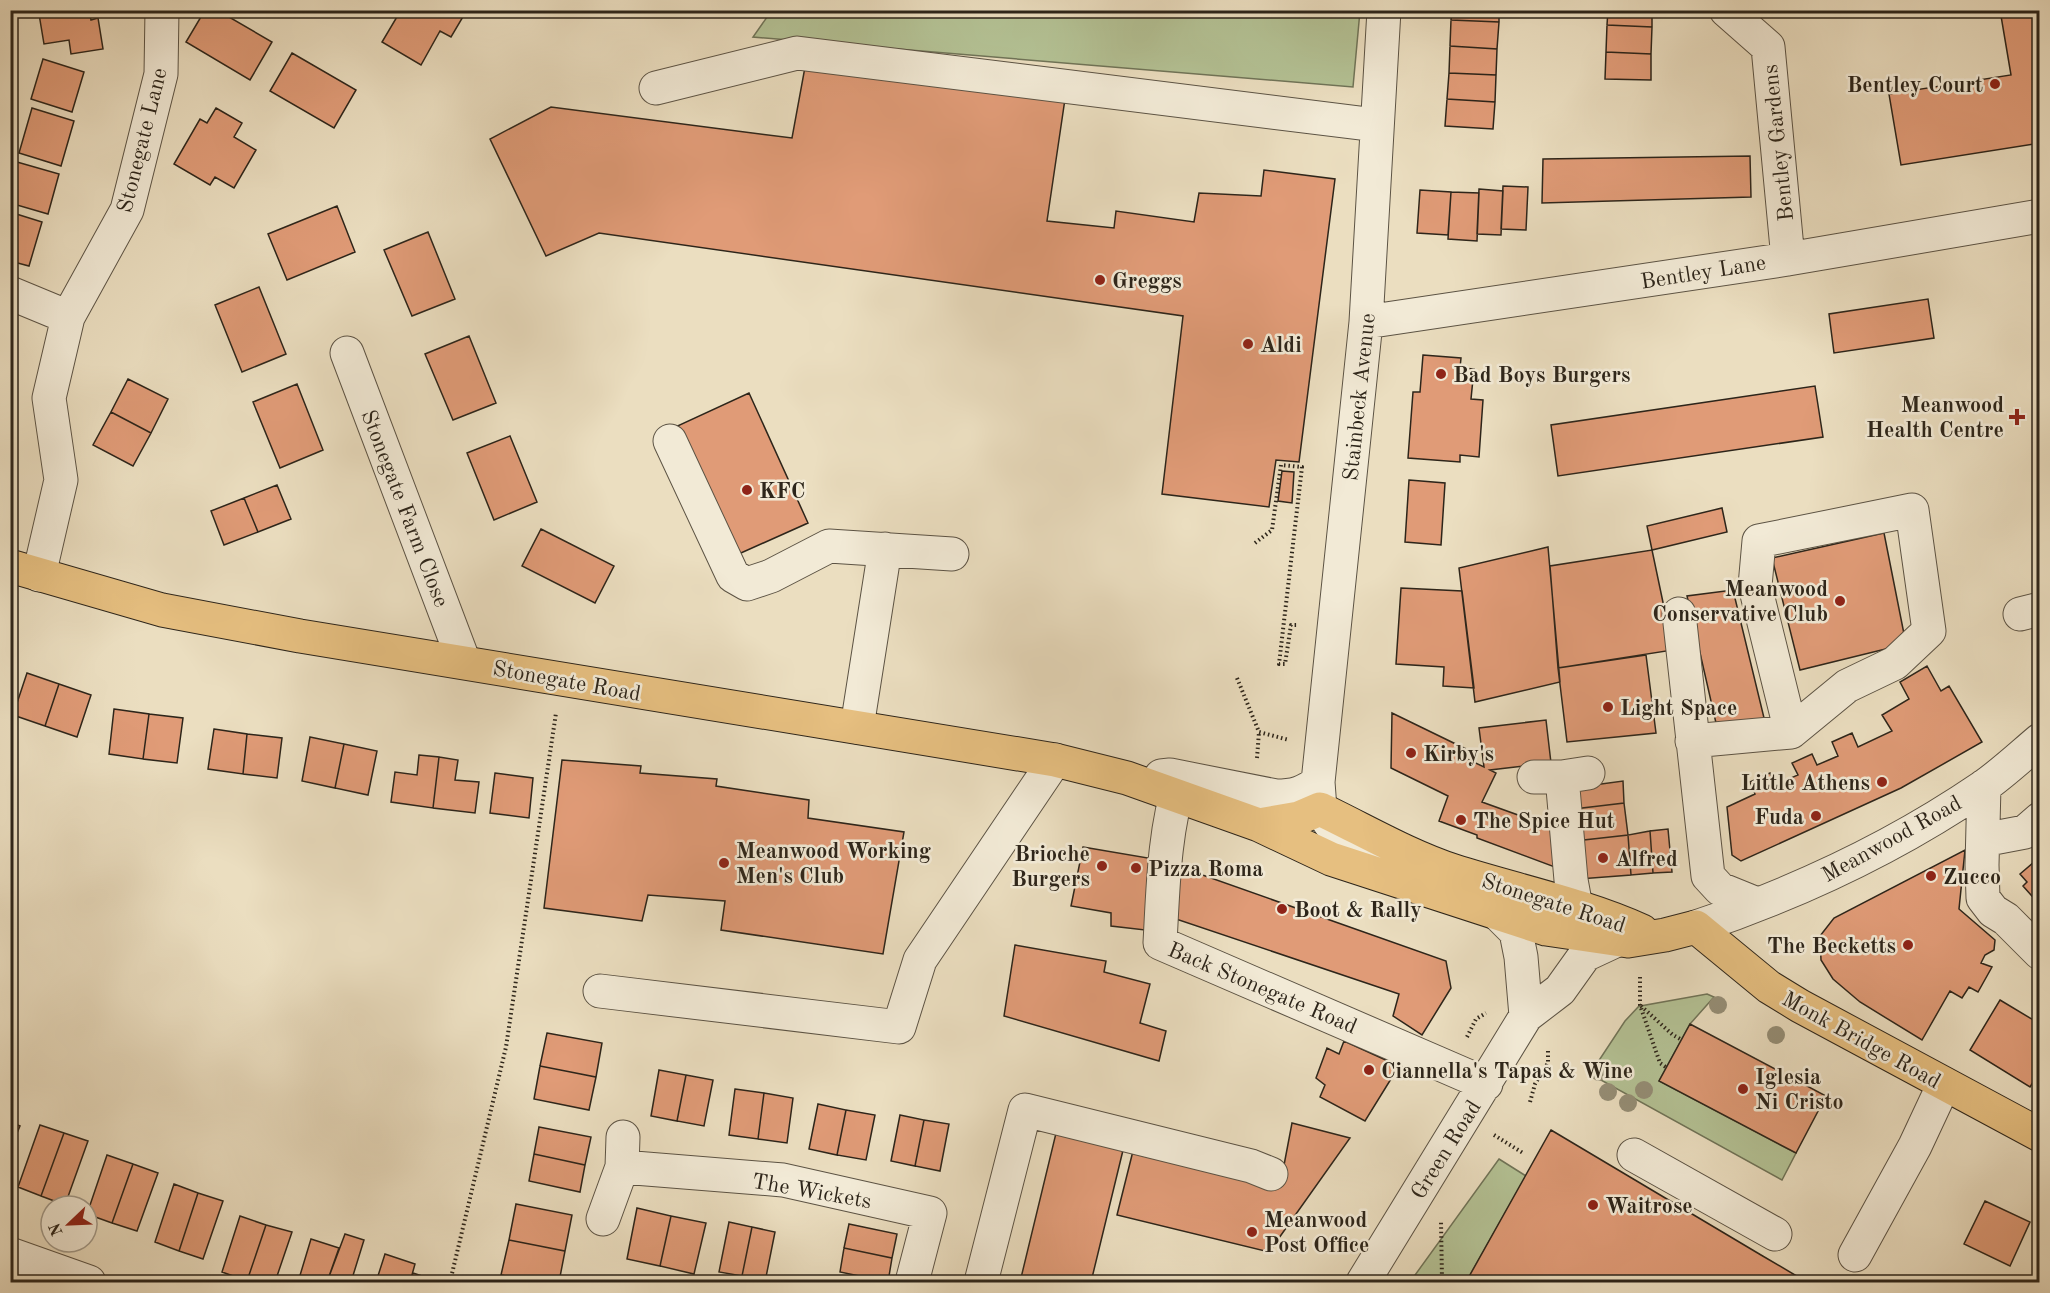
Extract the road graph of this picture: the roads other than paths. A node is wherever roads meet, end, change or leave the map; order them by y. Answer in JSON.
{"nodes":[{"id":1,"x":162,"y":10,"type":"edge"},
{"id":2,"x":1384,"y":10,"type":"edge"},
{"id":3,"x":1726,"y":10,"type":"edge"},
{"id":4,"x":656,"y":88,"type":"dead end"},
{"id":5,"x":1376,"y":125,"type":"junction"},
{"id":6,"x":2040,"y":216,"type":"edge"},
{"id":7,"x":1788,"y":259,"type":"junction"},
{"id":8,"x":10,"y":293,"type":"edge"},
{"id":9,"x":68,"y":317,"type":"junction"},
{"id":10,"x":1366,"y":322,"type":"junction"},
{"id":11,"x":347,"y":354,"type":"dead end"},
{"id":12,"x":670,"y":441,"type":"dead end"},
{"id":13,"x":885,"y":549,"type":"junction"},
{"id":14,"x":952,"y":554,"type":"dead end"},
{"id":15,"x":25,"y":570,"type":"edge"},
{"id":16,"x":1679,"y":614,"type":"dead end"},
{"id":17,"x":464,"y":662,"type":"junction"},
{"id":18,"x":857,"y":727,"type":"junction"},
{"id":19,"x":1791,"y":732,"type":"junction"},
{"id":20,"x":2040,"y":740,"type":"edge"},
{"id":21,"x":1692,"y":741,"type":"junction"},
{"id":22,"x":1055,"y":760,"type":"junction"},
{"id":23,"x":1562,"y":776,"type":"dead end"},
{"id":24,"x":1984,"y":786,"type":"junction"},
{"id":25,"x":1178,"y":787,"type":"junction"},
{"id":26,"x":1319,"y":796,"type":"junction"},
{"id":27,"x":2040,"y":819,"type":"edge"},
{"id":28,"x":1259,"y":825,"type":"junction"},
{"id":29,"x":1983,"y":840,"type":"junction"},
{"id":30,"x":1757,"y":904,"type":"junction"},
{"id":31,"x":1489,"y":910,"type":"junction"},
{"id":32,"x":1696,"y":927,"type":"junction"},
{"id":33,"x":1578,"y":932,"type":"junction"},
{"id":34,"x":1655,"y":937,"type":"junction"},
{"id":35,"x":2040,"y":953,"type":"edge"},
{"id":36,"x":600,"y":992,"type":"dead end"},
{"id":37,"x":1526,"y":1016,"type":"junction"},
{"id":38,"x":1486,"y":1084,"type":"junction"},
{"id":39,"x":1944,"y":1084,"type":"junction"},
{"id":40,"x":2040,"y":1135,"type":"edge"},
{"id":41,"x":1634,"y":1155,"type":"dead end"},
{"id":42,"x":1271,"y":1174,"type":"dead end"},
{"id":43,"x":603,"y":1219,"type":"dead end"},
{"id":44,"x":1774,"y":1234,"type":"dead end"},
{"id":45,"x":10,"y":1254,"type":"edge"},
{"id":46,"x":1855,"y":1255,"type":"dead end"},
{"id":47,"x":89,"y":1282,"type":"edge"},
{"id":48,"x":912,"y":1282,"type":"edge"},
{"id":49,"x":981,"y":1282,"type":"edge"},
{"id":50,"x":1363,"y":1282,"type":"edge"}],
"edges":[{"from":1,"to":9,"type":"street","name":"Stonegate Lane"},
{"from":2,"to":5,"type":"street","name":"Stainbeck Avenue"},
{"from":3,"to":7,"type":"street","name":"Bentley Gardens"},
{"from":4,"to":5,"type":"street"},
{"from":5,"to":10,"type":"street","name":"Stainbeck Avenue"},
{"from":6,"to":7,"type":"street","name":"Bentley Lane"},
{"from":7,"to":10,"type":"street","name":"Bentley Lane"},
{"from":8,"to":9,"type":"street"},
{"from":9,"to":15,"type":"street","name":"Stonegate Lane"},
{"from":10,"to":26,"type":"street","name":"Stainbeck Avenue"},
{"from":11,"to":17,"type":"street","name":"Stonegate Farm Close"},
{"from":12,"to":13,"type":"street"},
{"from":13,"to":14,"type":"street"},
{"from":13,"to":18,"type":"street"},
{"from":15,"to":17,"type":"main road","name":"Stonegate Road"},
{"from":16,"to":21,"type":"street"},
{"from":17,"to":18,"type":"main road","name":"Stonegate Road"},
{"from":18,"to":22,"type":"main road","name":"Stonegate Road"},
{"from":19,"to":19,"type":"street"},
{"from":19,"to":21,"type":"street"},
{"from":20,"to":24,"type":"street","name":"Meanwood Road"},
{"from":21,"to":30,"type":"street"},
{"from":22,"to":25,"type":"main road","name":"Stonegate Road"},
{"from":22,"to":36,"type":"street"},
{"from":23,"to":33,"type":"street"},
{"from":24,"to":29,"type":"street"},
{"from":24,"to":30,"type":"street","name":"Meanwood Road"},
{"from":25,"to":26,"type":"street","name":"Stonegate Road"},
{"from":25,"to":28,"type":"main road","name":"Stonegate Road"},
{"from":25,"to":38,"type":"street","name":"Back Stonegate Road"},
{"from":26,"to":28,"type":"main road","name":"Stonegate Road"},
{"from":26,"to":31,"type":"street","name":"Stonegate Road"},
{"from":26,"to":33,"type":"main road","name":"Stonegate Road"},
{"from":27,"to":29,"type":"street"},
{"from":28,"to":31,"type":"main road","name":"Stonegate Road"},
{"from":29,"to":35,"type":"street"},
{"from":30,"to":32,"type":"street","name":"Meanwood Road"},
{"from":31,"to":33,"type":"main road","name":"Stonegate Road"},
{"from":31,"to":37,"type":"street"},
{"from":32,"to":34,"type":"main road","name":"Stonegate Road"},
{"from":32,"to":39,"type":"main road","name":"Monk Bridge Road"},
{"from":33,"to":34,"type":"main road","name":"Stonegate Road"},
{"from":33,"to":34,"type":"main road","name":"Stonegate Road"},
{"from":33,"to":37,"type":"street","name":"Green Road"},
{"from":37,"to":38,"type":"street","name":"Green Road"},
{"from":38,"to":50,"type":"street","name":"Green Road"},
{"from":39,"to":40,"type":"main road","name":"Monk Bridge Road"},
{"from":39,"to":46,"type":"street"},
{"from":41,"to":44,"type":"street"},
{"from":42,"to":49,"type":"street"},
{"from":43,"to":48,"type":"street","name":"The Wickets"},
{"from":45,"to":47,"type":"street"}]}
